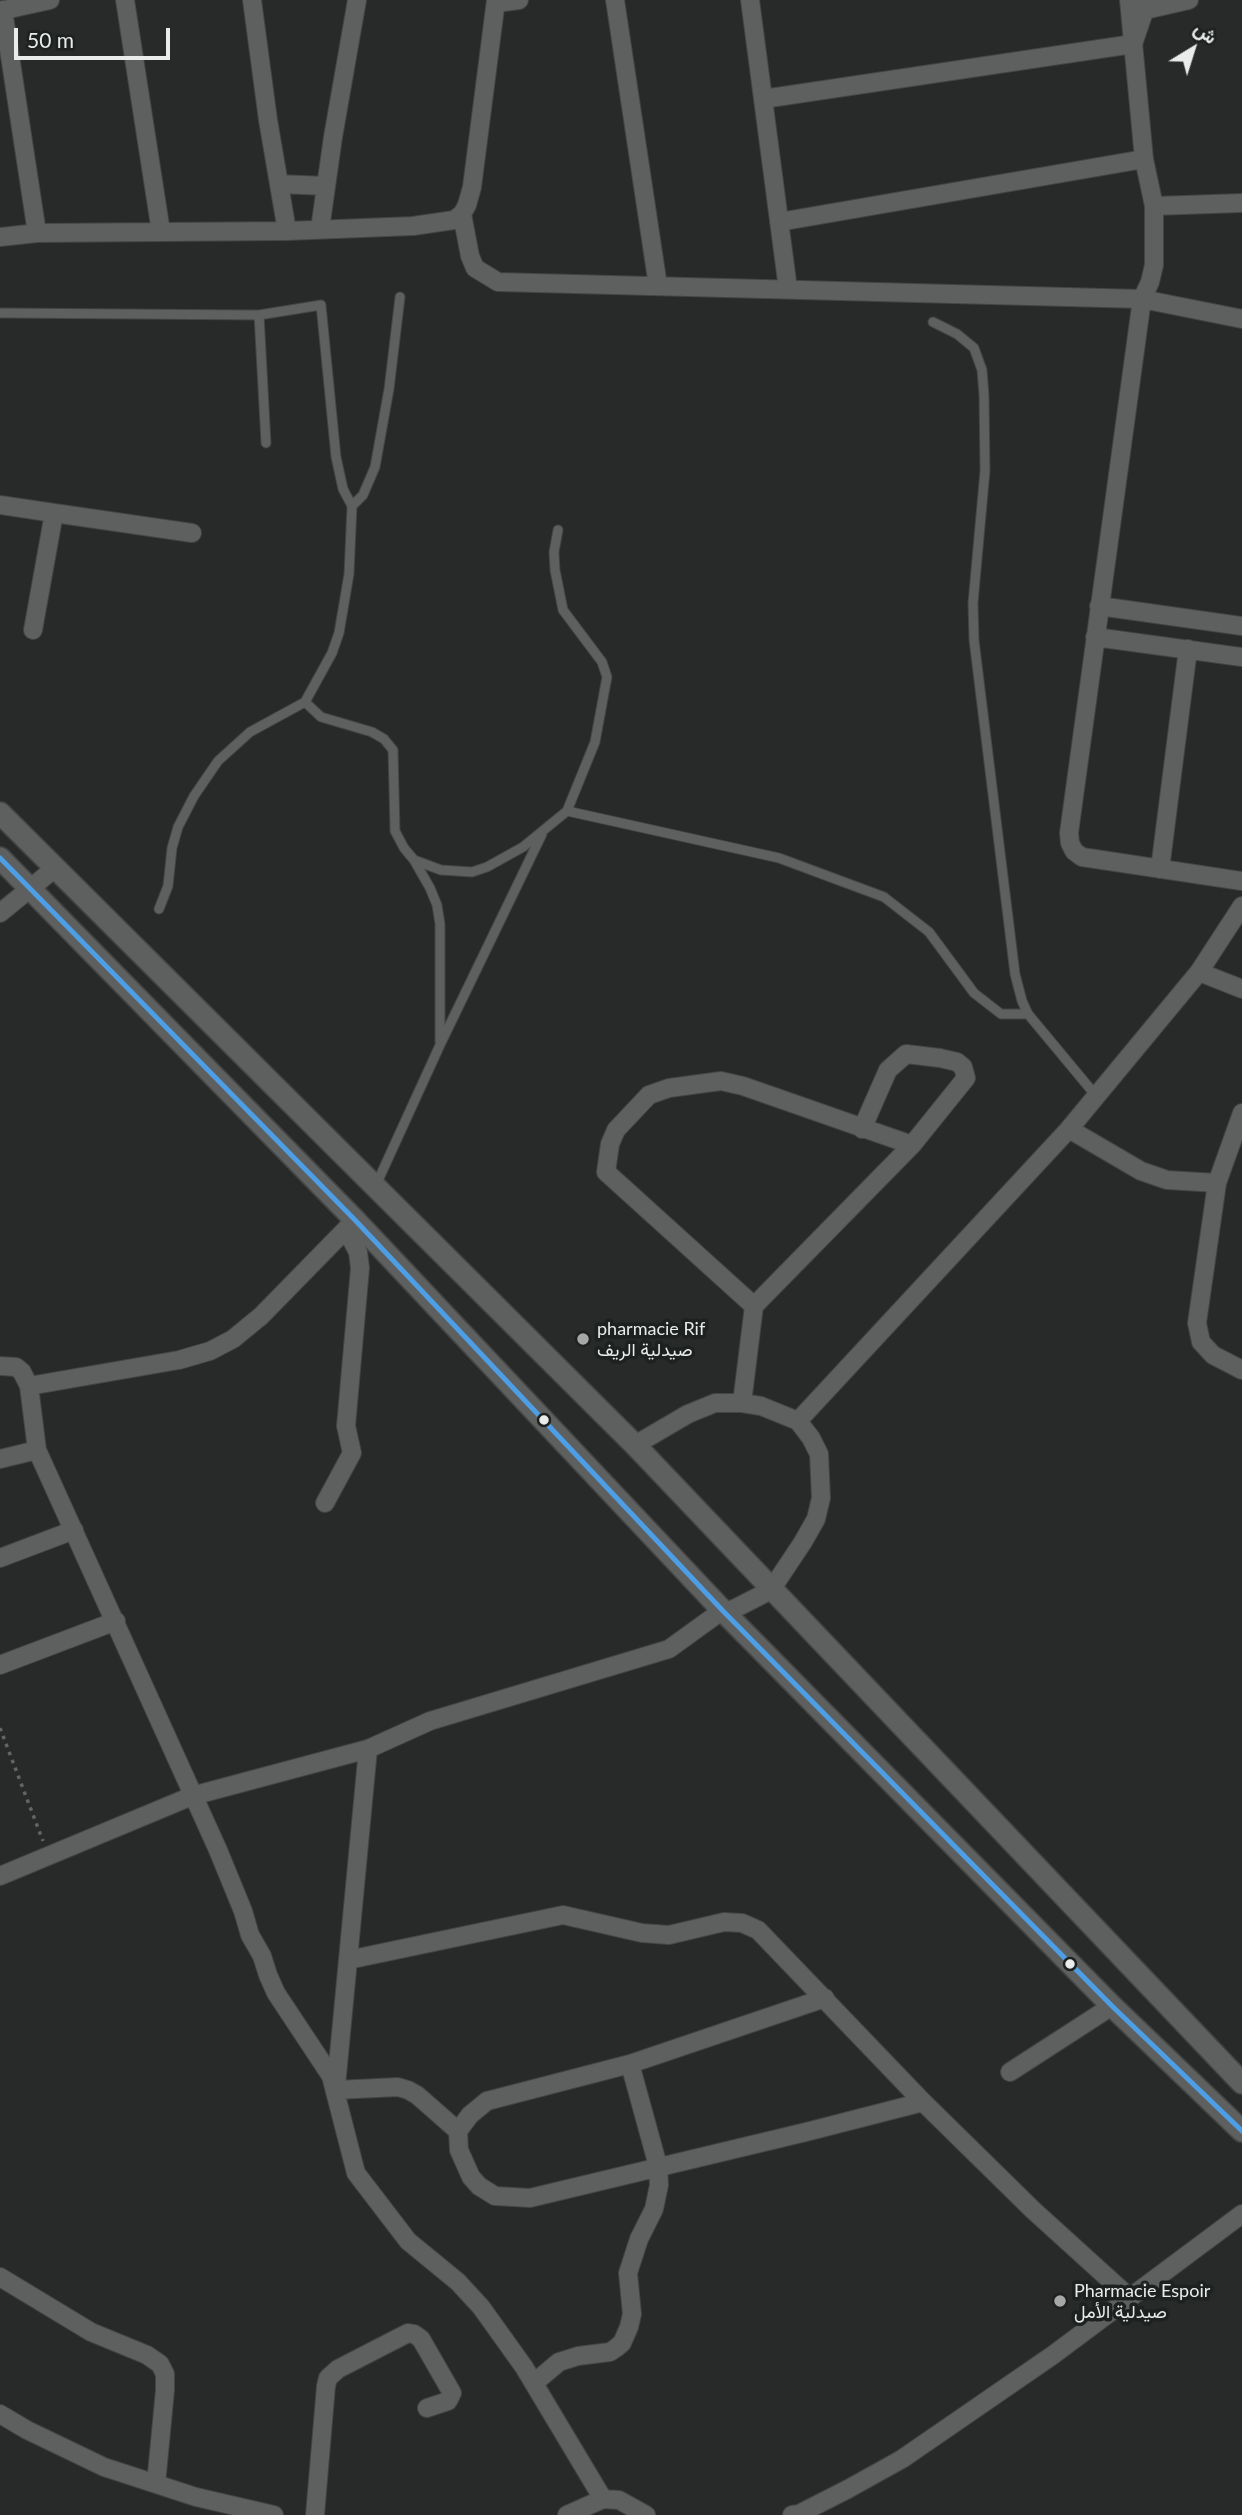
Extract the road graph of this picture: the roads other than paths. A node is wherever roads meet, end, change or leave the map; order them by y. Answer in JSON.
{"nodes":[{"id":1,"x":50,"y":0,"type":"edge"},
{"id":2,"x":125,"y":0,"type":"edge"},
{"id":3,"x":252,"y":0,"type":"edge"},
{"id":4,"x":357,"y":0,"type":"edge"},
{"id":5,"x":519,"y":0,"type":"edge"},
{"id":6,"x":615,"y":0,"type":"edge"},
{"id":7,"x":750,"y":0,"type":"edge"},
{"id":8,"x":1129,"y":0,"type":"edge"},
{"id":9,"x":1189,"y":0,"type":"edge"},
{"id":10,"x":496,"y":2,"type":"edge"},
{"id":11,"x":1146,"y":5,"type":"edge"},
{"id":12,"x":1,"y":10,"type":"edge"},
{"id":13,"x":1133,"y":44,"type":"junction"},
{"id":14,"x":763,"y":99,"type":"junction"},
{"id":15,"x":1144,"y":159,"type":"junction"},
{"id":16,"x":279,"y":184,"type":"junction"},
{"id":17,"x":326,"y":186,"type":"junction"},
{"id":18,"x":1242,"y":203,"type":"edge"},
{"id":19,"x":1154,"y":206,"type":"junction"},
{"id":20,"x":462,"y":214,"type":"junction"},
{"id":21,"x":779,"y":222,"type":"junction"},
{"id":22,"x":320,"y":229,"type":"junction"},
{"id":23,"x":287,"y":231,"type":"junction"},
{"id":24,"x":161,"y":232,"type":"junction"},
{"id":25,"x":37,"y":233,"type":"junction"},
{"id":26,"x":0,"y":237,"type":"edge"},
{"id":27,"x":658,"y":286,"type":"junction"},
{"id":28,"x":788,"y":289,"type":"junction"},
{"id":29,"x":400,"y":297,"type":"dead end"},
{"id":30,"x":1142,"y":299,"type":"junction"},
{"id":31,"x":0,"y":313,"type":"edge"},
{"id":32,"x":259,"y":315,"type":"junction"},
{"id":33,"x":1242,"y":319,"type":"edge"},
{"id":34,"x":933,"y":322,"type":"dead end"},
{"id":35,"x":266,"y":443,"type":"dead end"},
{"id":36,"x":0,"y":505,"type":"edge"},
{"id":37,"x":352,"y":506,"type":"junction"},
{"id":38,"x":54,"y":513,"type":"junction"},
{"id":39,"x":558,"y":530,"type":"dead end"},
{"id":40,"x":192,"y":533,"type":"dead end"},
{"id":41,"x":1099,"y":606,"type":"junction"},
{"id":42,"x":1242,"y":626,"type":"edge"},
{"id":43,"x":33,"y":629,"type":"dead end"},
{"id":44,"x":1095,"y":637,"type":"junction"},
{"id":45,"x":1188,"y":649,"type":"junction"},
{"id":46,"x":1242,"y":657,"type":"edge"},
{"id":47,"x":304,"y":702,"type":"junction"},
{"id":48,"x":567,"y":811,"type":"junction"},
{"id":49,"x":0,"y":813,"type":"edge"},
{"id":50,"x":543,"y":832,"type":"junction"},
{"id":51,"x":0,"y":858,"type":"edge"},
{"id":52,"x":414,"y":860,"type":"junction"},
{"id":53,"x":54,"y":869,"type":"junction"},
{"id":54,"x":1160,"y":869,"type":"junction"},
{"id":55,"x":1242,"y":881,"type":"edge"},
{"id":56,"x":31,"y":889,"type":"junction"},
{"id":57,"x":1242,"y":906,"type":"edge"},
{"id":58,"x":159,"y":909,"type":"dead end"},
{"id":59,"x":0,"y":914,"type":"edge"},
{"id":60,"x":1199,"y":972,"type":"junction"},
{"id":61,"x":1242,"y":989,"type":"edge"},
{"id":62,"x":1028,"y":1014,"type":"junction"},
{"id":63,"x":440,"y":1045,"type":"junction"},
{"id":64,"x":1097,"y":1097,"type":"junction"},
{"id":65,"x":1242,"y":1113,"type":"edge"},
{"id":66,"x":862,"y":1129,"type":"junction"},
{"id":67,"x":1069,"y":1129,"type":"junction"},
{"id":68,"x":912,"y":1145,"type":"junction"},
{"id":69,"x":1217,"y":1183,"type":"junction"},
{"id":70,"x":374,"y":1188,"type":"junction"},
{"id":71,"x":351,"y":1225,"type":"junction"},
{"id":72,"x":754,"y":1306,"type":"junction"},
{"id":73,"x":0,"y":1366,"type":"edge"},
{"id":74,"x":1242,"y":1370,"type":"edge"},
{"id":75,"x":29,"y":1386,"type":"junction"},
{"id":76,"x":742,"y":1403,"type":"junction"},
{"id":77,"x":798,"y":1421,"type":"junction"},
{"id":78,"x":635,"y":1445,"type":"junction"},
{"id":79,"x":37,"y":1450,"type":"junction"},
{"id":80,"x":0,"y":1459,"type":"edge"},
{"id":81,"x":325,"y":1503,"type":"dead end"},
{"id":82,"x":74,"y":1530,"type":"junction"},
{"id":83,"x":0,"y":1558,"type":"edge"},
{"id":84,"x":771,"y":1590,"type":"junction"},
{"id":85,"x":724,"y":1612,"type":"junction"},
{"id":86,"x":116,"y":1621,"type":"junction"},
{"id":87,"x":0,"y":1665,"type":"edge"},
{"id":88,"x":368,"y":1749,"type":"junction"},
{"id":89,"x":192,"y":1796,"type":"junction"},
{"id":90,"x":0,"y":1876,"type":"edge"},
{"id":91,"x":348,"y":1960,"type":"junction"},
{"id":92,"x":825,"y":1998,"type":"junction"},
{"id":93,"x":1112,"y":2006,"type":"junction"},
{"id":94,"x":630,"y":2064,"type":"junction"},
{"id":95,"x":1010,"y":2072,"type":"dead end"},
{"id":96,"x":1242,"y":2083,"type":"edge"},
{"id":97,"x":336,"y":2090,"type":"junction"},
{"id":98,"x":923,"y":2102,"type":"junction"},
{"id":99,"x":458,"y":2131,"type":"junction"},
{"id":100,"x":1242,"y":2131,"type":"edge"},
{"id":101,"x":658,"y":2166,"type":"junction"},
{"id":102,"x":1242,"y":2214,"type":"edge"},
{"id":103,"x":0,"y":2277,"type":"edge"},
{"id":104,"x":1130,"y":2298,"type":"junction"},
{"id":105,"x":534,"y":2383,"type":"junction"},
{"id":106,"x":427,"y":2408,"type":"dead end"},
{"id":107,"x":0,"y":2414,"type":"edge"},
{"id":108,"x":156,"y":2484,"type":"junction"},
{"id":109,"x":603,"y":2499,"type":"junction"},
{"id":110,"x":274,"y":2515,"type":"edge"},
{"id":111,"x":315,"y":2515,"type":"edge"},
{"id":112,"x":567,"y":2515,"type":"edge"},
{"id":113,"x":646,"y":2515,"type":"edge"},
{"id":114,"x":792,"y":2515,"type":"edge"}],
"edges":[{"from":1,"to":12,"type":"street"},
{"from":2,"to":24,"type":"street"},
{"from":3,"to":16,"type":"street"},
{"from":4,"to":17,"type":"street"},
{"from":5,"to":10,"type":"street"},
{"from":6,"to":27,"type":"street"},
{"from":7,"to":14,"type":"street"},
{"from":8,"to":13,"type":"street"},
{"from":9,"to":11,"type":"street"},
{"from":10,"to":20,"type":"street"},
{"from":11,"to":13,"type":"street"},
{"from":12,"to":25,"type":"street"},
{"from":13,"to":14,"type":"street"},
{"from":13,"to":15,"type":"street"},
{"from":14,"to":21,"type":"street"},
{"from":15,"to":19,"type":"street"},
{"from":15,"to":21,"type":"street"},
{"from":16,"to":17,"type":"street"},
{"from":16,"to":23,"type":"street"},
{"from":17,"to":22,"type":"street"},
{"from":18,"to":19,"type":"street"},
{"from":19,"to":30,"type":"street"},
{"from":20,"to":22,"type":"street"},
{"from":20,"to":27,"type":"street"},
{"from":21,"to":28,"type":"street"},
{"from":22,"to":23,"type":"street"},
{"from":23,"to":24,"type":"street"},
{"from":24,"to":25,"type":"street"},
{"from":25,"to":26,"type":"street"},
{"from":27,"to":28,"type":"street"},
{"from":28,"to":30,"type":"street"},
{"from":29,"to":37,"type":"lane"},
{"from":30,"to":33,"type":"street"},
{"from":30,"to":41,"type":"street"},
{"from":31,"to":32,"type":"lane"},
{"from":32,"to":35,"type":"lane"},
{"from":32,"to":37,"type":"lane"},
{"from":34,"to":62,"type":"lane"},
{"from":36,"to":38,"type":"street"},
{"from":37,"to":47,"type":"lane"},
{"from":38,"to":40,"type":"street"},
{"from":38,"to":43,"type":"street"},
{"from":39,"to":48,"type":"lane"},
{"from":41,"to":42,"type":"street"},
{"from":41,"to":44,"type":"street"},
{"from":44,"to":45,"type":"street"},
{"from":44,"to":54,"type":"street"},
{"from":45,"to":46,"type":"street"},
{"from":45,"to":54,"type":"street"},
{"from":47,"to":52,"type":"lane"},
{"from":47,"to":58,"type":"lane"},
{"from":48,"to":50,"type":"lane"},
{"from":48,"to":62,"type":"lane"},
{"from":49,"to":53,"type":"street"},
{"from":50,"to":52,"type":"lane"},
{"from":50,"to":63,"type":"lane"},
{"from":51,"to":56,"type":"street"},
{"from":52,"to":63,"type":"lane"},
{"from":53,"to":56,"type":"street"},
{"from":53,"to":70,"type":"street"},
{"from":54,"to":55,"type":"street"},
{"from":56,"to":59,"type":"street"},
{"from":56,"to":71,"type":"street"},
{"from":57,"to":60,"type":"street"},
{"from":60,"to":61,"type":"street"},
{"from":60,"to":64,"type":"street"},
{"from":62,"to":64,"type":"lane"},
{"from":63,"to":70,"type":"lane"},
{"from":64,"to":67,"type":"street"},
{"from":65,"to":69,"type":"street"},
{"from":66,"to":68,"type":"street"},
{"from":66,"to":68,"type":"street"},
{"from":66,"to":72,"type":"street"},
{"from":67,"to":69,"type":"street"},
{"from":67,"to":77,"type":"street"},
{"from":68,"to":72,"type":"street"},
{"from":69,"to":74,"type":"street"},
{"from":70,"to":78,"type":"street"},
{"from":71,"to":75,"type":"street"},
{"from":71,"to":81,"type":"street"},
{"from":71,"to":85,"type":"street"},
{"from":72,"to":76,"type":"street"},
{"from":73,"to":75,"type":"street"},
{"from":75,"to":79,"type":"street"},
{"from":76,"to":77,"type":"street"},
{"from":76,"to":78,"type":"street"},
{"from":77,"to":84,"type":"street"},
{"from":78,"to":84,"type":"street"},
{"from":79,"to":80,"type":"street"},
{"from":79,"to":82,"type":"street"},
{"from":82,"to":83,"type":"street"},
{"from":82,"to":86,"type":"street"},
{"from":84,"to":85,"type":"street"},
{"from":84,"to":96,"type":"street"},
{"from":85,"to":88,"type":"street"},
{"from":85,"to":93,"type":"street"},
{"from":86,"to":87,"type":"street"},
{"from":86,"to":89,"type":"street"},
{"from":88,"to":89,"type":"street"},
{"from":88,"to":91,"type":"street"},
{"from":89,"to":90,"type":"street"},
{"from":89,"to":97,"type":"street"},
{"from":91,"to":92,"type":"street"},
{"from":91,"to":97,"type":"street"},
{"from":92,"to":94,"type":"street"},
{"from":92,"to":98,"type":"street"},
{"from":93,"to":95,"type":"street"},
{"from":93,"to":100,"type":"street"},
{"from":94,"to":99,"type":"street"},
{"from":94,"to":101,"type":"street"},
{"from":97,"to":99,"type":"street"},
{"from":97,"to":105,"type":"street"},
{"from":98,"to":101,"type":"street"},
{"from":98,"to":104,"type":"street"},
{"from":99,"to":101,"type":"street"},
{"from":101,"to":105,"type":"street"},
{"from":102,"to":104,"type":"street"},
{"from":103,"to":108,"type":"street"},
{"from":104,"to":114,"type":"street"},
{"from":105,"to":109,"type":"street"},
{"from":106,"to":111,"type":"street"},
{"from":107,"to":108,"type":"street"},
{"from":108,"to":110,"type":"street"},
{"from":109,"to":112,"type":"street"},
{"from":109,"to":113,"type":"street"}]}
